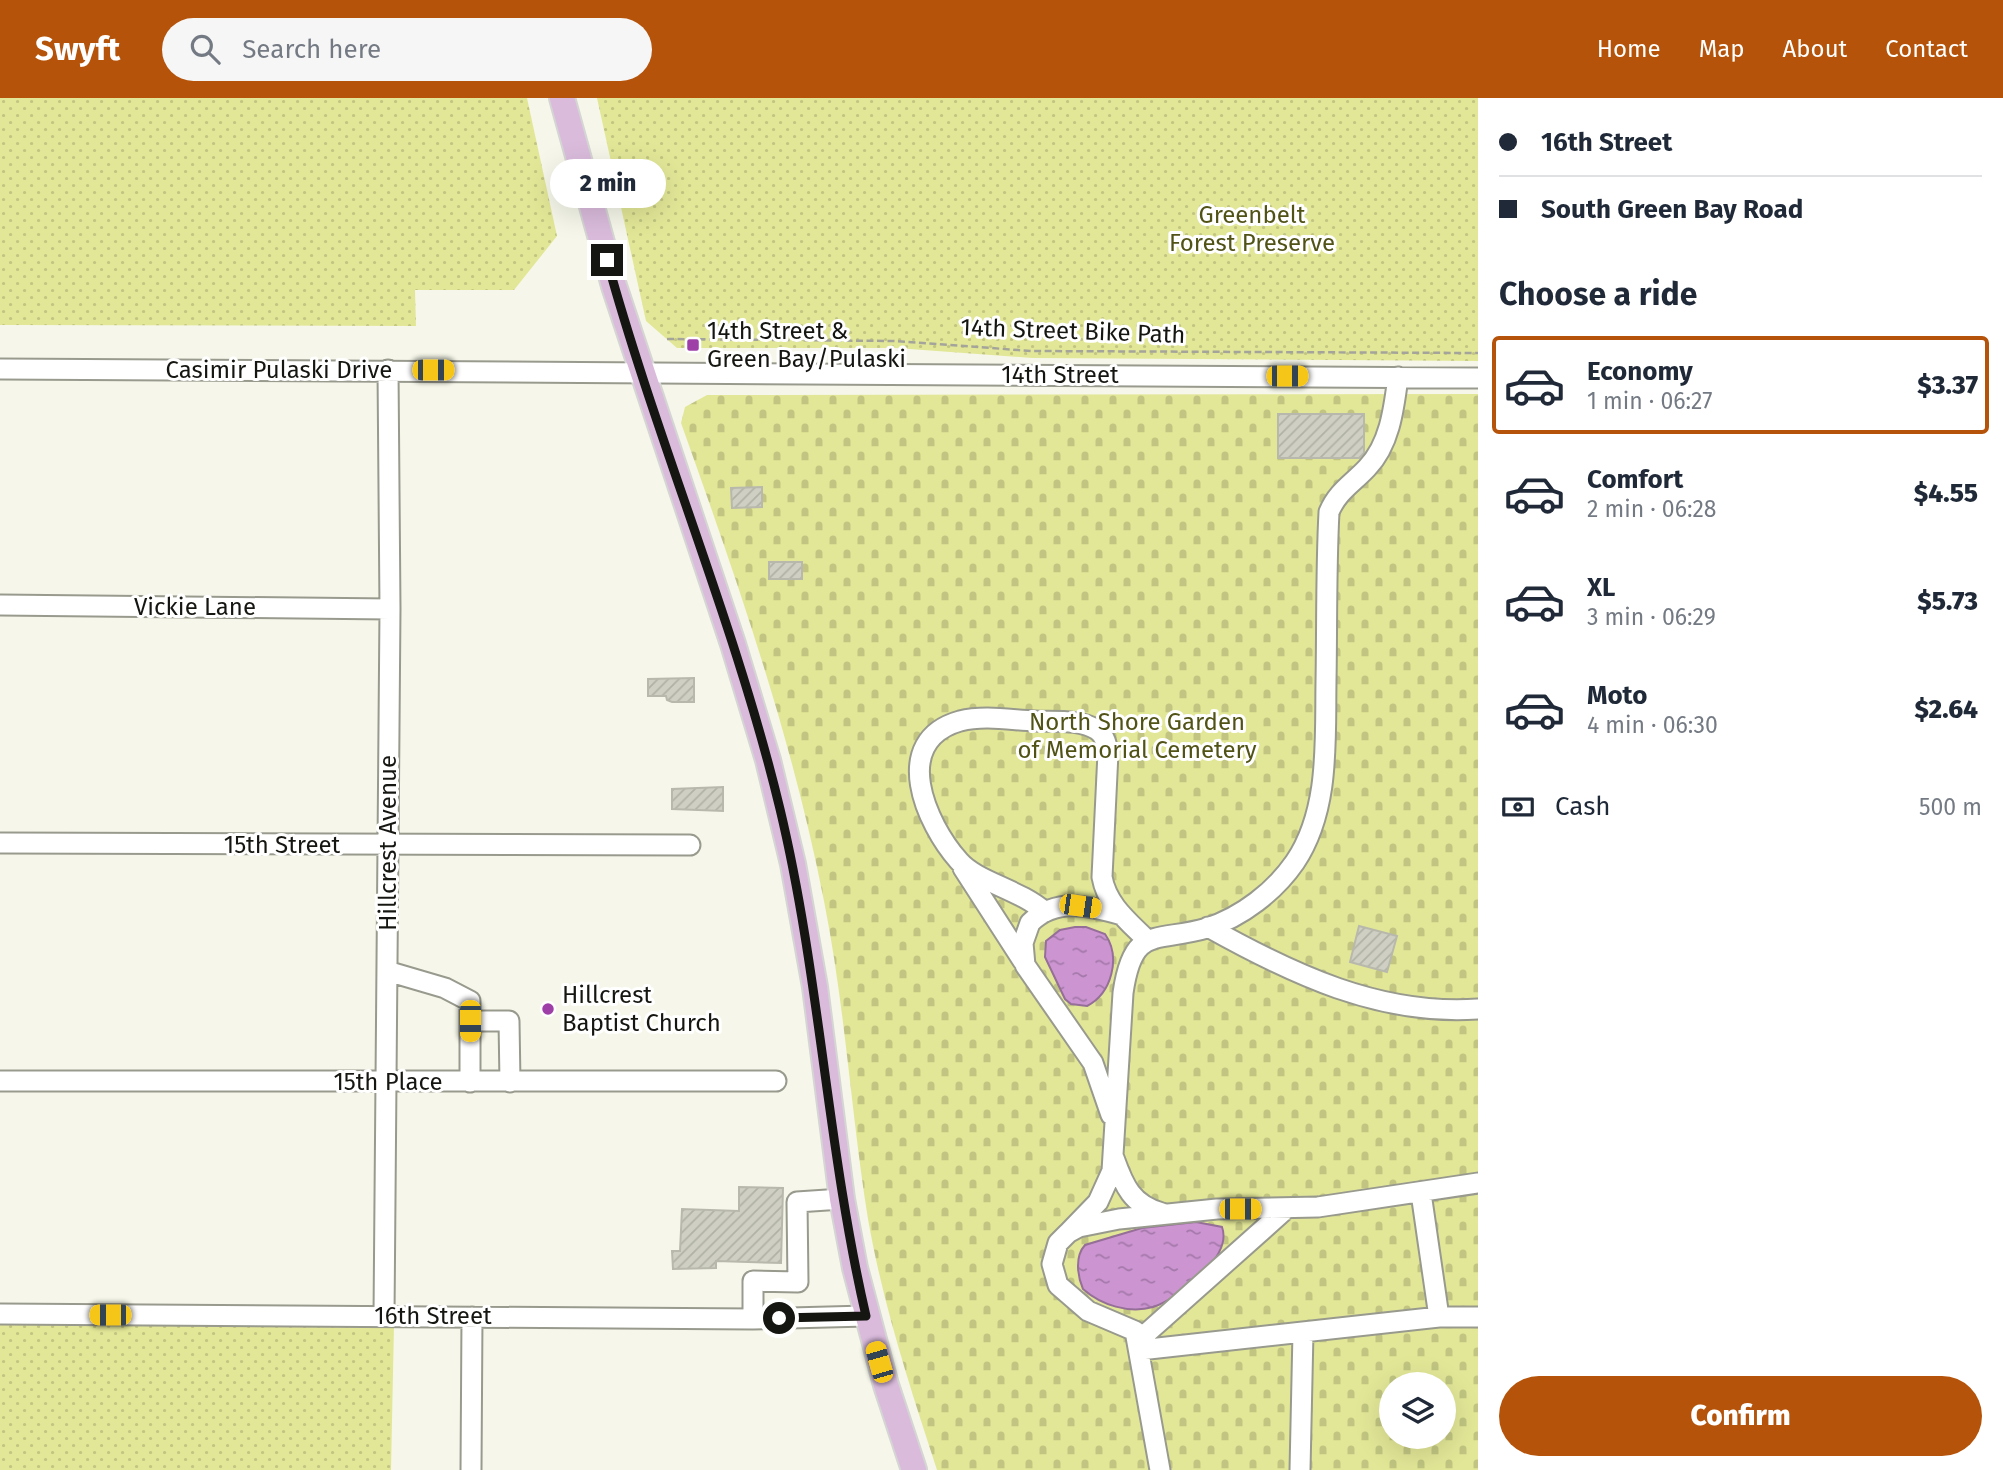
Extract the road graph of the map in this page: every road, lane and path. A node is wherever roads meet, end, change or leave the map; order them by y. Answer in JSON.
{"nodes":[{"id":1,"x":562,"y":98,"type":"edge"},
{"id":2,"x":667,"y":340,"type":"dead end"},
{"id":3,"x":1478,"y":353,"type":"edge"},
{"id":4,"x":0,"y":369,"type":"edge"},
{"id":5,"x":388,"y":370,"type":"junction"},
{"id":6,"x":641,"y":372,"type":"junction"},
{"id":7,"x":1398,"y":377,"type":"junction"},
{"id":8,"x":1478,"y":377,"type":"edge"},
{"id":9,"x":0,"y":605,"type":"edge"},
{"id":10,"x":390,"y":609,"type":"junction"},
{"id":11,"x":0,"y":843,"type":"edge"},
{"id":12,"x":690,"y":845,"type":"dead end"},
{"id":13,"x":388,"y":846,"type":"junction"},
{"id":14,"x":957,"y":859,"type":"junction"},
{"id":15,"x":1045,"y":912,"type":"junction"},
{"id":16,"x":1123,"y":915,"type":"junction"},
{"id":17,"x":1208,"y":927,"type":"junction"},
{"id":18,"x":1147,"y":940,"type":"junction"},
{"id":19,"x":1025,"y":965,"type":"junction"},
{"id":20,"x":387,"y":971,"type":"junction"},
{"id":21,"x":1478,"y":1009,"type":"edge"},
{"id":22,"x":470,"y":1021,"type":"junction"},
{"id":23,"x":0,"y":1081,"type":"edge"},
{"id":24,"x":776,"y":1081,"type":"dead end"},
{"id":25,"x":386,"y":1082,"type":"junction"},
{"id":26,"x":470,"y":1082,"type":"junction"},
{"id":27,"x":510,"y":1082,"type":"junction"},
{"id":28,"x":1115,"y":1130,"type":"junction"},
{"id":29,"x":1114,"y":1157,"type":"junction"},
{"id":30,"x":1478,"y":1183,"type":"edge"},
{"id":31,"x":1421,"y":1193,"type":"junction"},
{"id":32,"x":842,"y":1199,"type":"junction"},
{"id":33,"x":1286,"y":1209,"type":"junction"},
{"id":34,"x":1167,"y":1214,"type":"junction"},
{"id":35,"x":1068,"y":1233,"type":"junction"},
{"id":36,"x":0,"y":1314,"type":"edge"},
{"id":37,"x":384,"y":1316,"type":"junction"},
{"id":38,"x":866,"y":1316,"type":"junction"},
{"id":39,"x":472,"y":1317,"type":"junction"},
{"id":40,"x":1478,"y":1317,"type":"edge"},
{"id":41,"x":1438,"y":1318,"type":"junction"},
{"id":42,"x":753,"y":1319,"type":"junction"},
{"id":43,"x":1303,"y":1332,"type":"junction"},
{"id":44,"x":1140,"y":1345,"type":"junction"},
{"id":45,"x":471,"y":1470,"type":"edge"},
{"id":46,"x":914,"y":1470,"type":"edge"},
{"id":47,"x":1160,"y":1470,"type":"edge"},
{"id":48,"x":1300,"y":1470,"type":"edge"}],
"edges":[{"from":1,"to":6,"type":"main road"},
{"from":2,"to":3,"type":"path","name":"14th Street Bike Path"},
{"from":4,"to":5,"type":"street","name":"Casimir Pulaski Drive"},
{"from":5,"to":6,"type":"street","name":"Casimir Pulaski Drive"},
{"from":5,"to":10,"type":"street","name":"Hillcrest Avenue"},
{"from":6,"to":7,"type":"street","name":"14th Street"},
{"from":6,"to":32,"type":"main road"},
{"from":7,"to":8,"type":"street","name":"14th Street"},
{"from":7,"to":17,"type":"street"},
{"from":9,"to":10,"type":"street","name":"Vickie Lane"},
{"from":10,"to":13,"type":"street","name":"Hillcrest Avenue"},
{"from":11,"to":13,"type":"street","name":"15th Street"},
{"from":12,"to":13,"type":"street","name":"15th Street"},
{"from":13,"to":20,"type":"street","name":"Hillcrest Avenue"},
{"from":14,"to":15,"type":"street"},
{"from":14,"to":16,"type":"street"},
{"from":14,"to":19,"type":"street"},
{"from":15,"to":16,"type":"street"},
{"from":15,"to":19,"type":"street"},
{"from":16,"to":18,"type":"street"},
{"from":17,"to":18,"type":"street"},
{"from":17,"to":21,"type":"street"},
{"from":18,"to":28,"type":"street"},
{"from":19,"to":28,"type":"street"},
{"from":20,"to":22,"type":"street"},
{"from":20,"to":25,"type":"street","name":"Hillcrest Avenue"},
{"from":22,"to":26,"type":"street"},
{"from":22,"to":27,"type":"street"},
{"from":23,"to":25,"type":"street","name":"15th Place"},
{"from":24,"to":27,"type":"street","name":"15th Place"},
{"from":25,"to":26,"type":"street","name":"15th Place"},
{"from":25,"to":37,"type":"street","name":"Hillcrest Avenue"},
{"from":26,"to":27,"type":"street","name":"15th Place"},
{"from":28,"to":29,"type":"street"},
{"from":29,"to":34,"type":"street"},
{"from":29,"to":35,"type":"street"},
{"from":30,"to":31,"type":"street"},
{"from":31,"to":33,"type":"street"},
{"from":31,"to":41,"type":"street"},
{"from":32,"to":38,"type":"main road"},
{"from":32,"to":42,"type":"street"},
{"from":33,"to":34,"type":"street"},
{"from":33,"to":44,"type":"street"},
{"from":34,"to":35,"type":"street"},
{"from":35,"to":44,"type":"street"},
{"from":36,"to":37,"type":"street","name":"16th Street"},
{"from":37,"to":39,"type":"street","name":"16th Street"},
{"from":38,"to":42,"type":"street","name":"16th Street"},
{"from":38,"to":46,"type":"main road"},
{"from":39,"to":42,"type":"street","name":"16th Street"},
{"from":39,"to":45,"type":"street"},
{"from":40,"to":41,"type":"street"},
{"from":41,"to":43,"type":"street"},
{"from":43,"to":44,"type":"street"},
{"from":43,"to":48,"type":"street"},
{"from":44,"to":47,"type":"street"}]}
